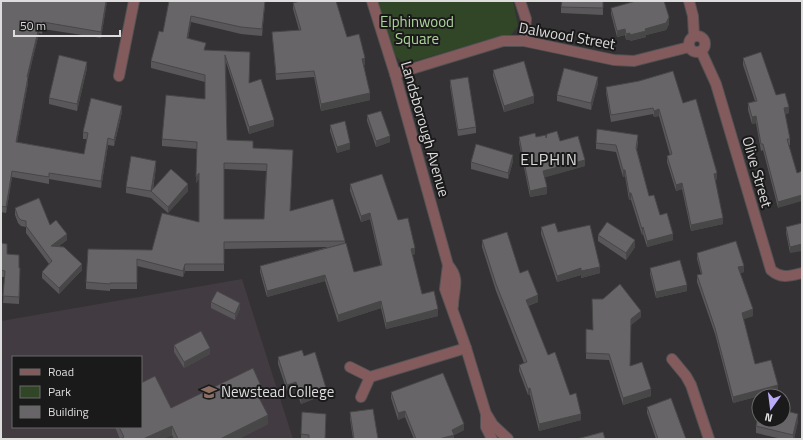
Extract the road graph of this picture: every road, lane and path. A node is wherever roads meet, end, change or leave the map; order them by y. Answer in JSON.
{"nodes":[{"id":1,"x":134,"y":1,"type":"edge"},
{"id":2,"x":372,"y":1,"type":"edge"},
{"id":3,"x":520,"y":1,"type":"edge"},
{"id":4,"x":689,"y":1,"type":"edge"},
{"id":5,"x":694,"y":36,"type":"junction"},
{"id":6,"x":524,"y":41,"type":"junction"},
{"id":7,"x":689,"y":47,"type":"junction"},
{"id":8,"x":701,"y":51,"type":"junction"},
{"id":9,"x":394,"y":74,"type":"junction"},
{"id":10,"x":119,"y":76,"type":"dead end"},
{"id":11,"x":802,"y":273,"type":"edge"},
{"id":12,"x":466,"y":348,"type":"junction"},
{"id":13,"x":672,"y":359,"type":"dead end"},
{"id":14,"x":350,"y":366,"type":"dead end"},
{"id":15,"x":370,"y":377,"type":"junction"},
{"id":16,"x":361,"y":396,"type":"dead end"},
{"id":17,"x":486,"y":414,"type":"junction"},
{"id":18,"x":492,"y":439,"type":"edge"},
{"id":19,"x":508,"y":439,"type":"edge"},
{"id":20,"x":709,"y":439,"type":"edge"}],
"edges":[{"from":1,"to":10,"type":"street"},
{"from":2,"to":9,"type":"street","name":"Landsborough Avenue"},
{"from":3,"to":6,"type":"street"},
{"from":4,"to":5,"type":"street"},
{"from":5,"to":7,"type":"street"},
{"from":5,"to":8,"type":"street"},
{"from":6,"to":7,"type":"street","name":"Dalwood Street"},
{"from":6,"to":9,"type":"street","name":"Dalwood Street"},
{"from":7,"to":8,"type":"street"},
{"from":8,"to":11,"type":"street","name":"Olive Street"},
{"from":9,"to":12,"type":"street","name":"Landsborough Avenue"},
{"from":12,"to":15,"type":"street"},
{"from":12,"to":17,"type":"street","name":"Landsborough Avenue"},
{"from":13,"to":20,"type":"street"},
{"from":14,"to":15,"type":"street"},
{"from":15,"to":16,"type":"street"},
{"from":17,"to":18,"type":"street","name":"Landsborough Avenue"},
{"from":17,"to":19,"type":"street","name":"Landsborough Avenue"}]}
